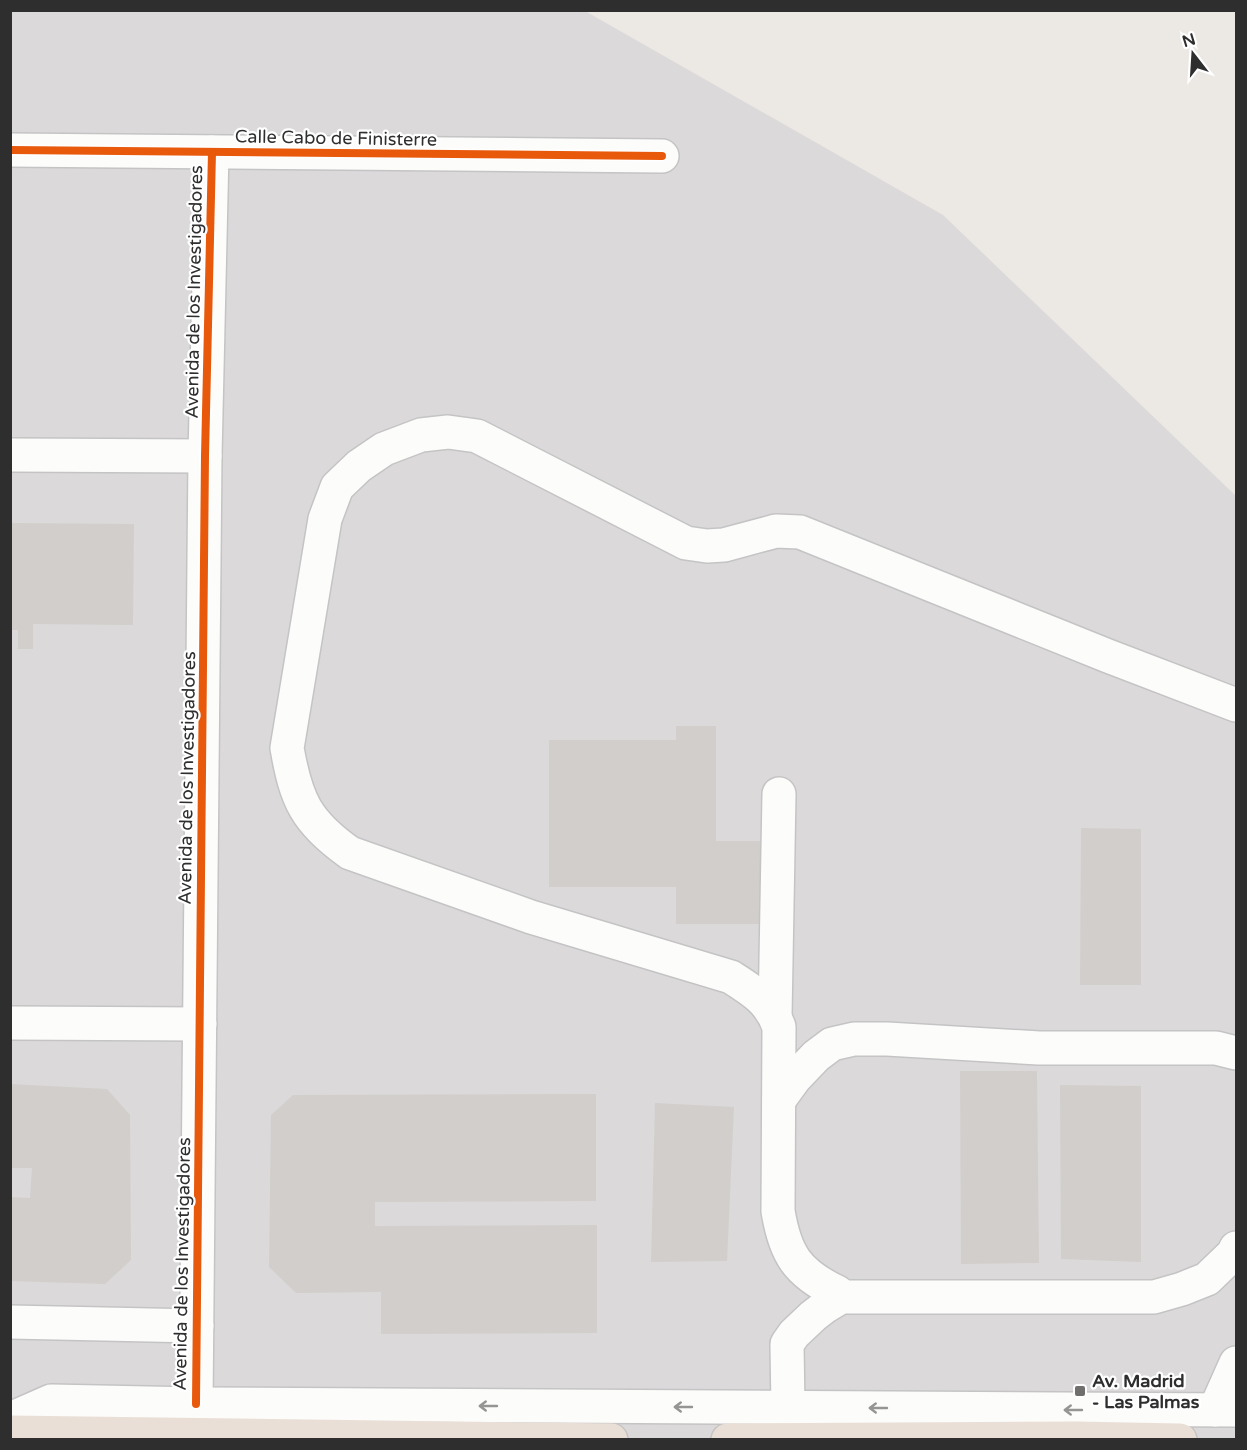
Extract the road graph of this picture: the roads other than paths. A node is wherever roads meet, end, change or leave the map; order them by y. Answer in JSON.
{"nodes":[{"id":1,"x":10,"y":150,"type":"edge"},
{"id":2,"x":212,"y":152,"type":"junction"},
{"id":3,"x":662,"y":156,"type":"dead end"},
{"id":4,"x":10,"y":455,"type":"edge"},
{"id":5,"x":205,"y":456,"type":"junction"},
{"id":6,"x":1236,"y":705,"type":"edge"},
{"id":7,"x":779,"y":794,"type":"dead end"},
{"id":8,"x":775,"y":1016,"type":"junction"},
{"id":9,"x":10,"y":1023,"type":"edge"},
{"id":10,"x":200,"y":1024,"type":"junction"},
{"id":11,"x":1236,"y":1053,"type":"edge"},
{"id":12,"x":779,"y":1100,"type":"junction"},
{"id":13,"x":1236,"y":1248,"type":"edge"},
{"id":14,"x":836,"y":1297,"type":"junction"},
{"id":15,"x":10,"y":1322,"type":"edge"},
{"id":16,"x":197,"y":1326,"type":"junction"},
{"id":17,"x":1236,"y":1363,"type":"edge"},
{"id":18,"x":196,"y":1404,"type":"junction"},
{"id":19,"x":788,"y":1408,"type":"junction"},
{"id":20,"x":1226,"y":1410,"type":"edge"},
{"id":21,"x":10,"y":1419,"type":"edge"},
{"id":22,"x":10,"y":1432,"type":"edge"},
{"id":23,"x":611,"y":1440,"type":"edge"},
{"id":24,"x":728,"y":1440,"type":"edge"},
{"id":25,"x":1180,"y":1440,"type":"edge"}],
"edges":[{"from":1,"to":2,"type":"street","name":"Calle Cabo de Finisterre"},
{"from":2,"to":3,"type":"street","name":"Calle Cabo de Finisterre"},
{"from":2,"to":5,"type":"street","name":"Avenida de los Investigadores"},
{"from":4,"to":5,"type":"street"},
{"from":5,"to":10,"type":"street","name":"Avenida de los Investigadores"},
{"from":6,"to":8,"type":"street"},
{"from":7,"to":8,"type":"street"},
{"from":8,"to":12,"type":"street"},
{"from":9,"to":10,"type":"street"},
{"from":10,"to":16,"type":"street","name":"Avenida de los Investigadores"},
{"from":11,"to":12,"type":"street"},
{"from":12,"to":14,"type":"street"},
{"from":13,"to":14,"type":"street"},
{"from":14,"to":19,"type":"street"},
{"from":15,"to":16,"type":"street"},
{"from":16,"to":18,"type":"street","name":"Avenida de los Investigadores"},
{"from":17,"to":20,"type":"street"},
{"from":19,"to":18,"type":"street","one_way":true},
{"from":18,"to":21,"type":"street"},
{"from":20,"to":19,"type":"street","one_way":true},
{"from":22,"to":23,"type":"highway"},
{"from":24,"to":25,"type":"highway"}]}
